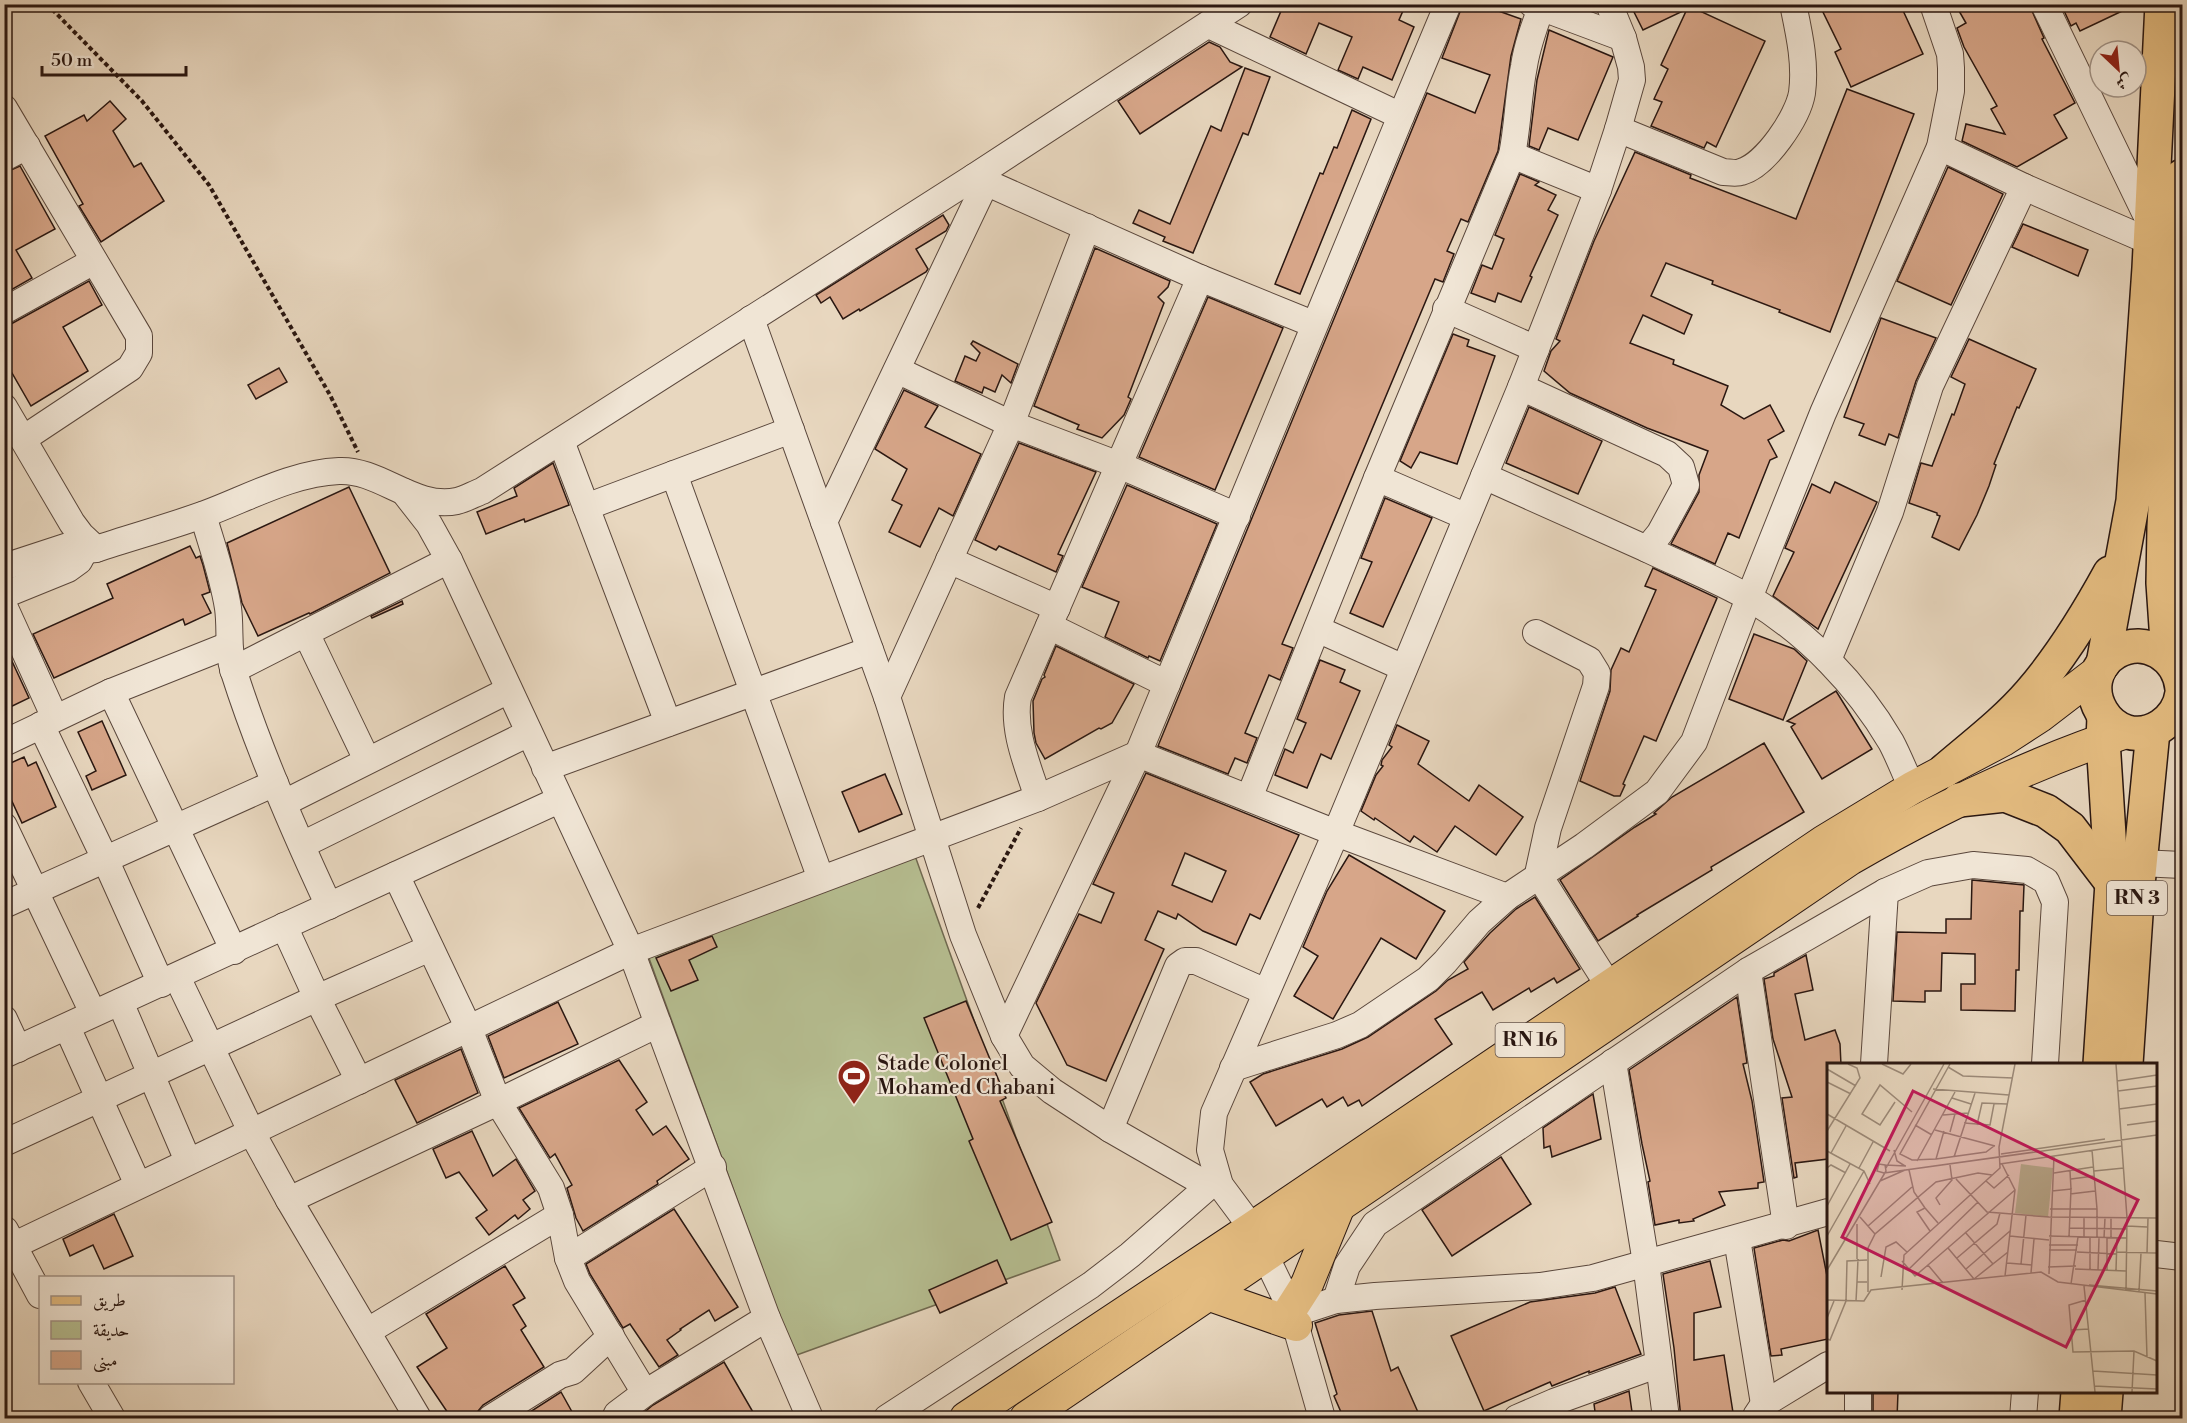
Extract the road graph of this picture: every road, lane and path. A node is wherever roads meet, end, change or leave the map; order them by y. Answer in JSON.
{"nodes":[{"id":1,"x":47,"y":4,"type":"edge"},
{"id":2,"x":1239,"y":4,"type":"edge"},
{"id":3,"x":1448,"y":4,"type":"edge"},
{"id":4,"x":1609,"y":4,"type":"edge"},
{"id":5,"x":1793,"y":4,"type":"edge"},
{"id":6,"x":1933,"y":4,"type":"edge"},
{"id":7,"x":2043,"y":4,"type":"edge"},
{"id":8,"x":2162,"y":4,"type":"edge"},
{"id":9,"x":1536,"y":6,"type":"edge"},
{"id":10,"x":1209,"y":25,"type":"junction"},
{"id":11,"x":1623,"y":38,"type":"junction"},
{"id":12,"x":4,"y":108,"type":"edge"},
{"id":13,"x":1401,"y":116,"type":"junction"},
{"id":14,"x":1618,"y":129,"type":"junction"},
{"id":15,"x":27,"y":146,"type":"junction"},
{"id":16,"x":1940,"y":147,"type":"junction"},
{"id":17,"x":1512,"y":155,"type":"junction"},
{"id":18,"x":4,"y":158,"type":"edge"},
{"id":19,"x":2182,"y":176,"type":"edge"},
{"id":20,"x":980,"y":179,"type":"junction"},
{"id":21,"x":2024,"y":187,"type":"junction"},
{"id":22,"x":1598,"y":190,"type":"junction"},
{"id":23,"x":1087,"y":227,"type":"junction"},
{"id":24,"x":2151,"y":234,"type":"junction"},
{"id":25,"x":94,"y":261,"type":"junction"},
{"id":26,"x":1200,"y":278,"type":"junction"},
{"id":27,"x":1446,"y":309,"type":"junction"},
{"id":28,"x":4,"y":311,"type":"edge"},
{"id":29,"x":751,"y":319,"type":"junction"},
{"id":30,"x":1313,"y":324,"type":"junction"},
{"id":31,"x":1536,"y":349,"type":"junction"},
{"id":32,"x":897,"y":370,"type":"junction"},
{"id":33,"x":1521,"y":387,"type":"junction"},
{"id":34,"x":4,"y":407,"type":"edge"},
{"id":35,"x":1011,"y":424,"type":"junction"},
{"id":36,"x":791,"y":430,"type":"junction"},
{"id":37,"x":23,"y":439,"type":"junction"},
{"id":38,"x":561,"y":441,"type":"junction"},
{"id":39,"x":1119,"y":465,"type":"junction"},
{"id":40,"x":674,"y":474,"type":"junction"},
{"id":41,"x":367,"y":475,"type":"junction"},
{"id":42,"x":1484,"y":476,"type":"junction"},
{"id":43,"x":1377,"y":478,"type":"junction"},
{"id":44,"x":404,"y":492,"type":"junction"},
{"id":45,"x":586,"y":507,"type":"junction"},
{"id":46,"x":203,"y":515,"type":"junction"},
{"id":47,"x":1237,"y":516,"type":"junction"},
{"id":48,"x":1467,"y":517,"type":"junction"},
{"id":49,"x":824,"y":522,"type":"junction"},
{"id":50,"x":2173,"y":534,"type":"edge"},
{"id":51,"x":2123,"y":548,"type":"junction"},
{"id":52,"x":1647,"y":549,"type":"junction"},
{"id":53,"x":91,"y":550,"type":"junction"},
{"id":54,"x":449,"y":560,"type":"junction"},
{"id":55,"x":949,"y":560,"type":"junction"},
{"id":56,"x":4,"y":567,"type":"edge"},
{"id":57,"x":4,"y":595,"type":"edge"},
{"id":58,"x":1749,"y":598,"type":"junction"},
{"id":59,"x":4,"y":606,"type":"edge"},
{"id":60,"x":1053,"y":617,"type":"junction"},
{"id":61,"x":1317,"y":628,"type":"junction"},
{"id":62,"x":306,"y":633,"type":"junction"},
{"id":63,"x":1536,"y":633,"type":"dead end"},
{"id":64,"x":870,"y":650,"type":"junction"},
{"id":65,"x":231,"y":657,"type":"junction"},
{"id":66,"x":1828,"y":660,"type":"junction"},
{"id":67,"x":2101,"y":667,"type":"junction"},
{"id":68,"x":1404,"y":668,"type":"junction"},
{"id":69,"x":2177,"y":671,"type":"edge"},
{"id":70,"x":1167,"y":684,"type":"junction"},
{"id":71,"x":509,"y":690,"type":"junction"},
{"id":72,"x":111,"y":692,"type":"junction"},
{"id":73,"x":753,"y":692,"type":"junction"},
{"id":74,"x":887,"y":697,"type":"junction"},
{"id":75,"x":48,"y":722,"type":"junction"},
{"id":76,"x":668,"y":723,"type":"junction"},
{"id":77,"x":2139,"y":727,"type":"edge"},
{"id":78,"x":529,"y":733,"type":"junction"},
{"id":79,"x":4,"y":743,"type":"edge"},
{"id":80,"x":1138,"y":754,"type":"junction"},
{"id":81,"x":368,"y":760,"type":"junction"},
{"id":82,"x":544,"y":768,"type":"junction"},
{"id":83,"x":1944,"y":771,"type":"junction"},
{"id":84,"x":1912,"y":788,"type":"junction"},
{"id":85,"x":280,"y":793,"type":"junction"},
{"id":86,"x":1038,"y":798,"type":"junction"},
{"id":87,"x":1249,"y":798,"type":"junction"},
{"id":88,"x":559,"y":800,"type":"junction"},
{"id":89,"x":1959,"y":800,"type":"junction"},
{"id":90,"x":4,"y":826,"type":"edge"},
{"id":91,"x":176,"y":827,"type":"junction"},
{"id":92,"x":1336,"y":833,"type":"junction"},
{"id":93,"x":932,"y":837,"type":"junction"},
{"id":94,"x":302,"y":845,"type":"junction"},
{"id":95,"x":105,"y":859,"type":"junction"},
{"id":96,"x":2140,"y":863,"type":"junction"},
{"id":97,"x":2182,"y":865,"type":"edge"},
{"id":98,"x":1538,"y":874,"type":"junction"},
{"id":99,"x":396,"y":875,"type":"junction"},
{"id":100,"x":821,"y":879,"type":"junction"},
{"id":101,"x":2112,"y":883,"type":"junction"},
{"id":102,"x":34,"y":892,"type":"junction"},
{"id":103,"x":1885,"y":892,"type":"junction"},
{"id":104,"x":1507,"y":897,"type":"junction"},
{"id":105,"x":4,"y":905,"type":"edge"},
{"id":106,"x":329,"y":906,"type":"junction"},
{"id":107,"x":284,"y":926,"type":"junction"},
{"id":108,"x":963,"y":935,"type":"junction"},
{"id":109,"x":430,"y":948,"type":"junction"},
{"id":110,"x":234,"y":951,"type":"junction"},
{"id":111,"x":630,"y":951,"type":"junction"},
{"id":112,"x":1748,"y":971,"type":"junction"},
{"id":113,"x":169,"y":980,"type":"junction"},
{"id":114,"x":1610,"y":986,"type":"junction"},
{"id":115,"x":1266,"y":992,"type":"junction"},
{"id":116,"x":317,"y":998,"type":"junction"},
{"id":117,"x":120,"y":1002,"type":"junction"},
{"id":118,"x":93,"y":1013,"type":"junction"},
{"id":119,"x":4,"y":1019,"type":"edge"},
{"id":120,"x":658,"y":1024,"type":"junction"},
{"id":121,"x":67,"y":1027,"type":"junction"},
{"id":122,"x":469,"y":1029,"type":"junction"},
{"id":123,"x":1004,"y":1036,"type":"junction"},
{"id":124,"x":211,"y":1049,"type":"junction"},
{"id":125,"x":11,"y":1052,"type":"edge"},
{"id":126,"x":1613,"y":1062,"type":"junction"},
{"id":127,"x":1874,"y":1063,"type":"edge"},
{"id":128,"x":2044,"y":1063,"type":"edge"},
{"id":129,"x":2100,"y":1063,"type":"edge"},
{"id":130,"x":2126,"y":1063,"type":"edge"},
{"id":131,"x":1233,"y":1068,"type":"junction"},
{"id":132,"x":151,"y":1076,"type":"junction"},
{"id":133,"x":358,"y":1081,"type":"junction"},
{"id":134,"x":100,"y":1100,"type":"junction"},
{"id":135,"x":498,"y":1102,"type":"junction"},
{"id":136,"x":1110,"y":1129,"type":"junction"},
{"id":137,"x":251,"y":1131,"type":"junction"},
{"id":138,"x":4,"y":1143,"type":"edge"},
{"id":139,"x":188,"y":1161,"type":"junction"},
{"id":140,"x":713,"y":1167,"type":"junction"},
{"id":141,"x":138,"y":1185,"type":"junction"},
{"id":142,"x":1214,"y":1185,"type":"junction"},
{"id":143,"x":289,"y":1200,"type":"junction"},
{"id":144,"x":1338,"y":1208,"type":"junction"},
{"id":145,"x":1827,"y":1212,"type":"edge"},
{"id":146,"x":560,"y":1215,"type":"junction"},
{"id":147,"x":1786,"y":1226,"type":"junction"},
{"id":148,"x":1252,"y":1228,"type":"junction"},
{"id":149,"x":1737,"y":1239,"type":"junction"},
{"id":150,"x":7,"y":1242,"type":"edge"},
{"id":151,"x":2157,"y":1254,"type":"edge"},
{"id":152,"x":1266,"y":1256,"type":"junction"},
{"id":153,"x":2182,"y":1257,"type":"edge"},
{"id":154,"x":568,"y":1258,"type":"junction"},
{"id":155,"x":1646,"y":1263,"type":"junction"},
{"id":156,"x":39,"y":1293,"type":"edge"},
{"id":157,"x":1210,"y":1295,"type":"junction"},
{"id":158,"x":1336,"y":1300,"type":"junction"},
{"id":159,"x":1293,"y":1316,"type":"junction"},
{"id":160,"x":767,"y":1318,"type":"junction"},
{"id":161,"x":368,"y":1331,"type":"junction"},
{"id":162,"x":610,"y":1336,"type":"junction"},
{"id":163,"x":1659,"y":1364,"type":"junction"},
{"id":164,"x":1827,"y":1366,"type":"edge"},
{"id":165,"x":92,"y":1384,"type":"edge"},
{"id":166,"x":645,"y":1393,"type":"junction"},
{"id":167,"x":1858,"y":1393,"type":"edge"},
{"id":168,"x":2025,"y":1393,"type":"edge"},
{"id":169,"x":2078,"y":1393,"type":"edge"},
{"id":170,"x":2106,"y":1393,"type":"edge"},
{"id":171,"x":1557,"y":1410,"type":"edge"},
{"id":172,"x":1759,"y":1411,"type":"edge"},
{"id":173,"x":112,"y":1419,"type":"edge"},
{"id":174,"x":418,"y":1419,"type":"edge"},
{"id":175,"x":491,"y":1419,"type":"edge"},
{"id":176,"x":615,"y":1419,"type":"edge"},
{"id":177,"x":810,"y":1419,"type":"edge"},
{"id":178,"x":887,"y":1419,"type":"edge"},
{"id":179,"x":966,"y":1419,"type":"edge"},
{"id":180,"x":1026,"y":1419,"type":"edge"},
{"id":181,"x":1322,"y":1419,"type":"edge"},
{"id":182,"x":1517,"y":1419,"type":"edge"},
{"id":183,"x":1666,"y":1419,"type":"edge"},
{"id":184,"x":1858,"y":1419,"type":"edge"},
{"id":185,"x":2023,"y":1419,"type":"edge"},
{"id":186,"x":2076,"y":1419,"type":"edge"},
{"id":187,"x":2104,"y":1419,"type":"edge"}],
"edges":[{"from":1,"to":41,"type":"path"},
{"from":2,"to":10,"type":"street"},
{"from":3,"to":13,"type":"street"},
{"from":4,"to":11,"type":"street"},
{"from":5,"to":14,"type":"street"},
{"from":6,"to":16,"type":"street"},
{"from":7,"to":24,"type":"street"},
{"from":8,"to":24,"type":"highway"},
{"from":9,"to":11,"type":"street"},
{"from":9,"to":17,"type":"street"},
{"from":10,"to":13,"type":"street"},
{"from":10,"to":20,"type":"street"},
{"from":11,"to":14,"type":"street"},
{"from":12,"to":15,"type":"street"},
{"from":13,"to":30,"type":"street"},
{"from":14,"to":22,"type":"street"},
{"from":15,"to":18,"type":"street"},
{"from":15,"to":25,"type":"street"},
{"from":16,"to":21,"type":"street"},
{"from":16,"to":58,"type":"street"},
{"from":17,"to":22,"type":"street"},
{"from":17,"to":27,"type":"street"},
{"from":19,"to":50,"type":"highway"},
{"from":20,"to":23,"type":"street"},
{"from":20,"to":29,"type":"street"},
{"from":20,"to":32,"type":"street"},
{"from":21,"to":24,"type":"street"},
{"from":21,"to":66,"type":"street"},
{"from":22,"to":31,"type":"street"},
{"from":23,"to":26,"type":"street"},
{"from":23,"to":35,"type":"street"},
{"from":24,"to":51,"type":"highway"},
{"from":25,"to":28,"type":"street"},
{"from":25,"to":37,"type":"street"},
{"from":26,"to":30,"type":"street"},
{"from":26,"to":39,"type":"street"},
{"from":27,"to":31,"type":"street"},
{"from":27,"to":43,"type":"street"},
{"from":29,"to":36,"type":"street"},
{"from":29,"to":38,"type":"street"},
{"from":30,"to":47,"type":"street"},
{"from":31,"to":33,"type":"street"},
{"from":32,"to":35,"type":"street"},
{"from":32,"to":49,"type":"street"},
{"from":33,"to":42,"type":"street"},
{"from":33,"to":52,"type":"street"},
{"from":34,"to":37,"type":"street"},
{"from":35,"to":39,"type":"street"},
{"from":35,"to":55,"type":"street"},
{"from":36,"to":40,"type":"street"},
{"from":36,"to":49,"type":"street"},
{"from":37,"to":53,"type":"street"},
{"from":38,"to":44,"type":"street"},
{"from":38,"to":45,"type":"street"},
{"from":39,"to":47,"type":"street"},
{"from":39,"to":60,"type":"street"},
{"from":40,"to":45,"type":"street"},
{"from":40,"to":73,"type":"street"},
{"from":41,"to":44,"type":"street"},
{"from":41,"to":46,"type":"street"},
{"from":42,"to":48,"type":"street"},
{"from":42,"to":52,"type":"street"},
{"from":43,"to":48,"type":"street"},
{"from":43,"to":61,"type":"street"},
{"from":44,"to":54,"type":"street"},
{"from":45,"to":76,"type":"street"},
{"from":46,"to":53,"type":"street"},
{"from":46,"to":65,"type":"street"},
{"from":47,"to":70,"type":"street"},
{"from":48,"to":68,"type":"street"},
{"from":49,"to":64,"type":"street"},
{"from":50,"to":69,"type":"highway"},
{"from":51,"to":67,"type":"highway"},
{"from":51,"to":83,"type":"highway"},
{"from":52,"to":58,"type":"street"},
{"from":53,"to":56,"type":"street"},
{"from":53,"to":57,"type":"street"},
{"from":54,"to":62,"type":"street"},
{"from":54,"to":71,"type":"street"},
{"from":55,"to":60,"type":"street"},
{"from":55,"to":74,"type":"street"},
{"from":58,"to":66,"type":"street"},
{"from":58,"to":98,"type":"street"},
{"from":59,"to":75,"type":"street"},
{"from":60,"to":70,"type":"street"},
{"from":60,"to":86,"type":"street"},
{"from":61,"to":68,"type":"street"},
{"from":61,"to":87,"type":"street"},
{"from":62,"to":65,"type":"street"},
{"from":62,"to":81,"type":"street"},
{"from":63,"to":98,"type":"street"},
{"from":64,"to":73,"type":"street"},
{"from":64,"to":74,"type":"street"},
{"from":65,"to":72,"type":"street"},
{"from":65,"to":85,"type":"street"},
{"from":66,"to":84,"type":"street"},
{"from":67,"to":69,"type":"highway"},
{"from":67,"to":77,"type":"highway"},
{"from":67,"to":83,"type":"main road","number":"RN 16"},
{"from":68,"to":92,"type":"street"},
{"from":69,"to":77,"type":"highway"},
{"from":70,"to":80,"type":"street"},
{"from":71,"to":78,"type":"street"},
{"from":71,"to":81,"type":"street"},
{"from":72,"to":75,"type":"street"},
{"from":72,"to":91,"type":"street"},
{"from":73,"to":76,"type":"street"},
{"from":73,"to":100,"type":"street"},
{"from":74,"to":93,"type":"street"},
{"from":75,"to":79,"type":"street"},
{"from":75,"to":95,"type":"street"},
{"from":76,"to":82,"type":"street"},
{"from":77,"to":89,"type":"main road","number":"RN 16"},
{"from":77,"to":96,"type":"highway","number":"RN 3"},
{"from":77,"to":101,"type":"highway","number":"RN 3"},
{"from":78,"to":82,"type":"street"},
{"from":78,"to":94,"type":"street"},
{"from":80,"to":86,"type":"street"},
{"from":80,"to":87,"type":"street"},
{"from":80,"to":123,"type":"street"},
{"from":81,"to":85,"type":"street"},
{"from":82,"to":88,"type":"street"},
{"from":83,"to":84,"type":"main road","number":"RN 16"},
{"from":84,"to":114,"type":"main road","number":"RN 16"},
{"from":85,"to":91,"type":"street"},
{"from":85,"to":94,"type":"street"},
{"from":86,"to":93,"type":"street"},
{"from":86,"to":108,"type":"path"},
{"from":87,"to":92,"type":"street"},
{"from":88,"to":99,"type":"street"},
{"from":88,"to":111,"type":"street"},
{"from":89,"to":101,"type":"highway"},
{"from":89,"to":144,"type":"main road","number":"RN 16"},
{"from":90,"to":102,"type":"street"},
{"from":91,"to":95,"type":"street"},
{"from":91,"to":110,"type":"street"},
{"from":92,"to":104,"type":"street"},
{"from":92,"to":115,"type":"street"},
{"from":93,"to":100,"type":"street"},
{"from":93,"to":108,"type":"street"},
{"from":94,"to":106,"type":"street"},
{"from":95,"to":102,"type":"street"},
{"from":95,"to":113,"type":"street"},
{"from":96,"to":97,"type":"street"},
{"from":96,"to":130,"type":"highway","number":"RN 3"},
{"from":98,"to":104,"type":"street"},
{"from":98,"to":114,"type":"street"},
{"from":99,"to":106,"type":"street"},
{"from":99,"to":109,"type":"street"},
{"from":100,"to":111,"type":"street"},
{"from":101,"to":129,"type":"highway","number":"RN 3"},
{"from":102,"to":105,"type":"street"},
{"from":102,"to":118,"type":"street"},
{"from":103,"to":112,"type":"street"},
{"from":103,"to":127,"type":"street"},
{"from":103,"to":128,"type":"street"},
{"from":104,"to":131,"type":"street"},
{"from":106,"to":107,"type":"street"},
{"from":107,"to":110,"type":"street"},
{"from":107,"to":116,"type":"street"},
{"from":108,"to":123,"type":"street"},
{"from":109,"to":116,"type":"street"},
{"from":109,"to":122,"type":"street"},
{"from":110,"to":113,"type":"street"},
{"from":111,"to":120,"type":"street"},
{"from":111,"to":122,"type":"street"},
{"from":112,"to":126,"type":"street"},
{"from":112,"to":147,"type":"street"},
{"from":113,"to":117,"type":"street"},
{"from":113,"to":124,"type":"street"},
{"from":114,"to":148,"type":"main road","number":"RN 16"},
{"from":115,"to":131,"type":"street"},
{"from":115,"to":136,"type":"street"},
{"from":116,"to":124,"type":"street"},
{"from":116,"to":133,"type":"street"},
{"from":117,"to":118,"type":"street"},
{"from":117,"to":132,"type":"street"},
{"from":118,"to":121,"type":"street"},
{"from":119,"to":125,"type":"street"},
{"from":120,"to":135,"type":"street"},
{"from":120,"to":140,"type":"street"},
{"from":121,"to":125,"type":"street"},
{"from":121,"to":134,"type":"street"},
{"from":122,"to":133,"type":"street"},
{"from":122,"to":135,"type":"street"},
{"from":123,"to":136,"type":"street"},
{"from":124,"to":132,"type":"street"},
{"from":124,"to":137,"type":"street"},
{"from":126,"to":155,"type":"street"},
{"from":126,"to":158,"type":"street"},
{"from":131,"to":142,"type":"street"},
{"from":132,"to":134,"type":"street"},
{"from":132,"to":139,"type":"street"},
{"from":133,"to":137,"type":"street"},
{"from":134,"to":138,"type":"street"},
{"from":134,"to":141,"type":"street"},
{"from":135,"to":143,"type":"street"},
{"from":135,"to":146,"type":"street"},
{"from":136,"to":142,"type":"street"},
{"from":137,"to":139,"type":"street"},
{"from":137,"to":143,"type":"street"},
{"from":139,"to":141,"type":"street"},
{"from":140,"to":154,"type":"street"},
{"from":140,"to":160,"type":"street"},
{"from":141,"to":150,"type":"street"},
{"from":142,"to":148,"type":"street"},
{"from":142,"to":178,"type":"street"},
{"from":143,"to":161,"type":"street"},
{"from":144,"to":152,"type":"main road","number":"RN 16"},
{"from":144,"to":159,"type":"main road"},
{"from":145,"to":147,"type":"street"},
{"from":146,"to":154,"type":"street"},
{"from":146,"to":161,"type":"street"},
{"from":147,"to":149,"type":"street"},
{"from":148,"to":152,"type":"street"},
{"from":148,"to":179,"type":"main road","number":"RN 16"},
{"from":149,"to":155,"type":"street"},
{"from":149,"to":172,"type":"street"},
{"from":150,"to":156,"type":"street"},
{"from":151,"to":153,"type":"street"},
{"from":152,"to":157,"type":"main road","number":"RN 16"},
{"from":152,"to":159,"type":"street"},
{"from":154,"to":162,"type":"street"},
{"from":155,"to":158,"type":"street"},
{"from":155,"to":163,"type":"street"},
{"from":157,"to":159,"type":"main road"},
{"from":157,"to":180,"type":"main road","number":"RN 16"},
{"from":158,"to":159,"type":"street"},
{"from":159,"to":181,"type":"street"},
{"from":160,"to":166,"type":"street"},
{"from":160,"to":177,"type":"street"},
{"from":161,"to":174,"type":"street"},
{"from":162,"to":166,"type":"street"},
{"from":162,"to":175,"type":"street"},
{"from":163,"to":171,"type":"street"},
{"from":163,"to":183,"type":"street"},
{"from":164,"to":172,"type":"street"},
{"from":165,"to":173,"type":"street"},
{"from":166,"to":176,"type":"street"},
{"from":167,"to":184,"type":"street"},
{"from":168,"to":185,"type":"street"},
{"from":169,"to":186,"type":"highway"},
{"from":170,"to":187,"type":"highway"},
{"from":171,"to":182,"type":"street"}]}
